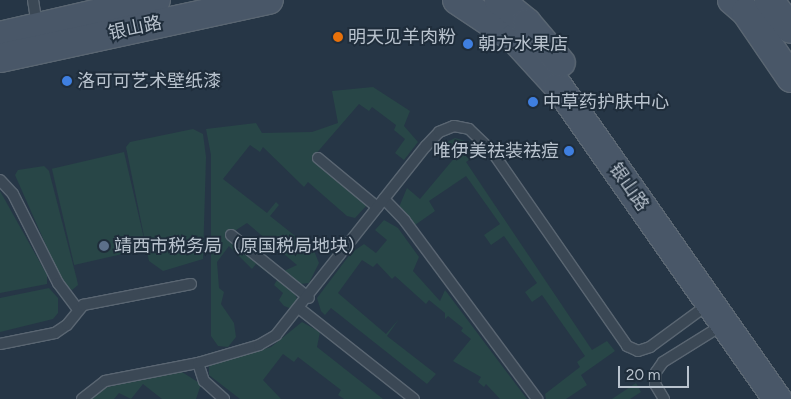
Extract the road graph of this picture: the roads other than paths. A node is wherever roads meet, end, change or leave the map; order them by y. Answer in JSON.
{"nodes":[{"id":1,"x":33,"y":0,"type":"edge"},
{"id":2,"x":156,"y":0,"type":"edge"},
{"id":3,"x":270,"y":0,"type":"edge"},
{"id":4,"x":456,"y":0,"type":"edge"},
{"id":5,"x":499,"y":0,"type":"edge"},
{"id":6,"x":732,"y":0,"type":"edge"},
{"id":7,"x":38,"y":28,"type":"junction"},
{"id":8,"x":0,"y":36,"type":"edge"},
{"id":9,"x":0,"y":58,"type":"edge"},
{"id":10,"x":791,"y":78,"type":"edge"},
{"id":11,"x":318,"y":158,"type":"dead end"},
{"id":12,"x":0,"y":180,"type":"edge"},
{"id":13,"x":381,"y":203,"type":"junction"},
{"id":14,"x":231,"y":234,"type":"dead end"},
{"id":15,"x":191,"y":284,"type":"dead end"},
{"id":16,"x":309,"y":298,"type":"junction"},
{"id":17,"x":77,"y":308,"type":"junction"},
{"id":18,"x":300,"y":309,"type":"junction"},
{"id":19,"x":718,"y":314,"type":"junction"},
{"id":20,"x":0,"y":344,"type":"edge"},
{"id":21,"x":198,"y":363,"type":"junction"},
{"id":22,"x":791,"y":396,"type":"edge"},
{"id":23,"x":82,"y":399,"type":"edge"},
{"id":24,"x":224,"y":399,"type":"edge"},
{"id":25,"x":414,"y":399,"type":"edge"},
{"id":26,"x":537,"y":399,"type":"edge"},
{"id":27,"x":664,"y":399,"type":"edge"},
{"id":28,"x":777,"y":399,"type":"edge"}],
"edges":[{"from":1,"to":7,"type":"lane"},
{"from":2,"to":7,"type":"main road","name":"银山路"},
{"from":3,"to":9,"type":"main road","name":"银山路"},
{"from":4,"to":19,"type":"main road","name":"银山路"},
{"from":5,"to":22,"type":"main road","name":"银山路"},
{"from":6,"to":10,"type":"main road"},
{"from":7,"to":8,"type":"main road","name":"银山路"},
{"from":11,"to":13,"type":"lane"},
{"from":12,"to":17,"type":"lane"},
{"from":13,"to":16,"type":"lane"},
{"from":13,"to":19,"type":"lane"},
{"from":13,"to":26,"type":"lane"},
{"from":14,"to":16,"type":"lane"},
{"from":15,"to":17,"type":"lane"},
{"from":16,"to":18,"type":"lane"},
{"from":17,"to":20,"type":"lane"},
{"from":18,"to":21,"type":"lane"},
{"from":18,"to":25,"type":"lane"},
{"from":19,"to":27,"type":"lane"},
{"from":19,"to":28,"type":"main road","name":"银山路"},
{"from":21,"to":23,"type":"lane"},
{"from":21,"to":24,"type":"lane"}]}
